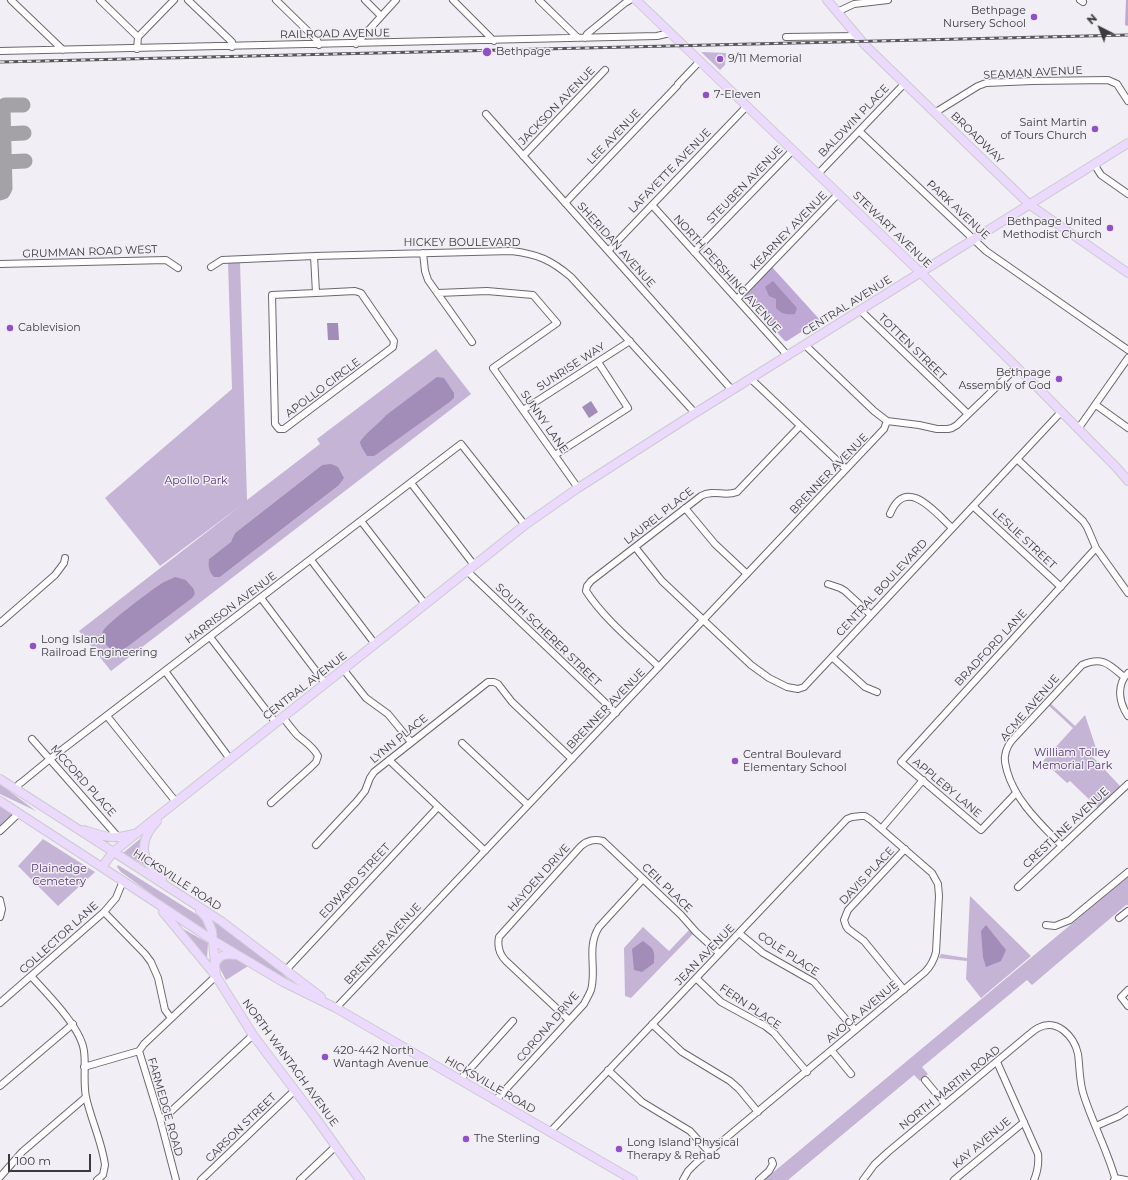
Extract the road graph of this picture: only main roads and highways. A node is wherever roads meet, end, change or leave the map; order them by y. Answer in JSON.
{"nodes":[{"id":1,"x":636,"y":0,"type":"edge"},
{"id":2,"x":827,"y":0,"type":"edge"},
{"id":3,"x":1128,"y":143,"type":"edge"},
{"id":4,"x":1030,"y":205,"type":"junction"},
{"id":5,"x":920,"y":272,"type":"junction"},
{"id":6,"x":1128,"y":272,"type":"edge"},
{"id":7,"x":1128,"y":481,"type":"edge"},
{"id":8,"x":0,"y":779,"type":"edge"},
{"id":9,"x":0,"y":801,"type":"edge"},
{"id":10,"x":174,"y":803,"type":"junction"},
{"id":11,"x":73,"y":826,"type":"junction"},
{"id":12,"x":136,"y":834,"type":"junction"},
{"id":13,"x":113,"y":852,"type":"junction"},
{"id":14,"x":102,"y":867,"type":"junction"},
{"id":15,"x":177,"y":893,"type":"junction"},
{"id":16,"x":156,"y":904,"type":"junction"},
{"id":17,"x":195,"y":905,"type":"junction"},
{"id":18,"x":214,"y":941,"type":"junction"},
{"id":19,"x":237,"y":955,"type":"junction"},
{"id":20,"x":215,"y":964,"type":"junction"},
{"id":21,"x":216,"y":976,"type":"junction"},
{"id":22,"x":336,"y":1008,"type":"junction"},
{"id":23,"x":360,"y":1180,"type":"edge"},
{"id":24,"x":633,"y":1180,"type":"edge"}],
"edges":[{"from":1,"to":5,"type":"main road","name":"STEWART AVENUE"},
{"from":2,"to":4,"type":"main road","name":"BROADWAY"},
{"from":3,"to":4,"type":"main road","name":"CENTRAL AVENUE"},
{"from":4,"to":5,"type":"main road","name":"CENTRAL AVENUE"},
{"from":4,"to":6,"type":"main road","name":"BROADWAY"},
{"from":5,"to":7,"type":"main road","name":"STEWART AVENUE"},
{"from":5,"to":10,"type":"main road","name":"CENTRAL AVENUE"},
{"from":8,"to":11,"type":"main road","name":"HICKSVILLE ROAD"},
{"from":9,"to":14,"type":"main road","name":"HICKSVILLE ROAD"},
{"from":10,"to":12,"type":"main road","name":"CENTRAL AVENUE"},
{"from":10,"to":15,"type":"main road"},
{"from":11,"to":12,"type":"main road"},
{"from":11,"to":13,"type":"main road","name":"HICKSVILLE ROAD"},
{"from":12,"to":13,"type":"main road","name":"CENTRAL AVENUE"},
{"from":13,"to":14,"type":"main road","name":"CENTRAL AVENUE"},
{"from":13,"to":15,"type":"main road","name":"HICKSVILLE ROAD"},
{"from":14,"to":16,"type":"main road","name":"HICKSVILLE ROAD"},
{"from":15,"to":17,"type":"main road","name":"HICKSVILLE ROAD"},
{"from":16,"to":18,"type":"main road","name":"HICKSVILLE ROAD"},
{"from":16,"to":21,"type":"main road","name":"NORTH WANTAGH AVENUE"},
{"from":17,"to":18,"type":"main road"},
{"from":17,"to":22,"type":"main road","name":"HICKSVILLE ROAD"},
{"from":18,"to":19,"type":"main road","name":"HICKSVILLE ROAD"},
{"from":18,"to":20,"type":"main road"},
{"from":19,"to":20,"type":"main road"},
{"from":19,"to":22,"type":"main road","name":"HICKSVILLE ROAD"},
{"from":20,"to":21,"type":"main road"},
{"from":21,"to":23,"type":"main road","name":"NORTH WANTAGH AVENUE"},
{"from":22,"to":24,"type":"main road","name":"HICKSVILLE ROAD"}]}
